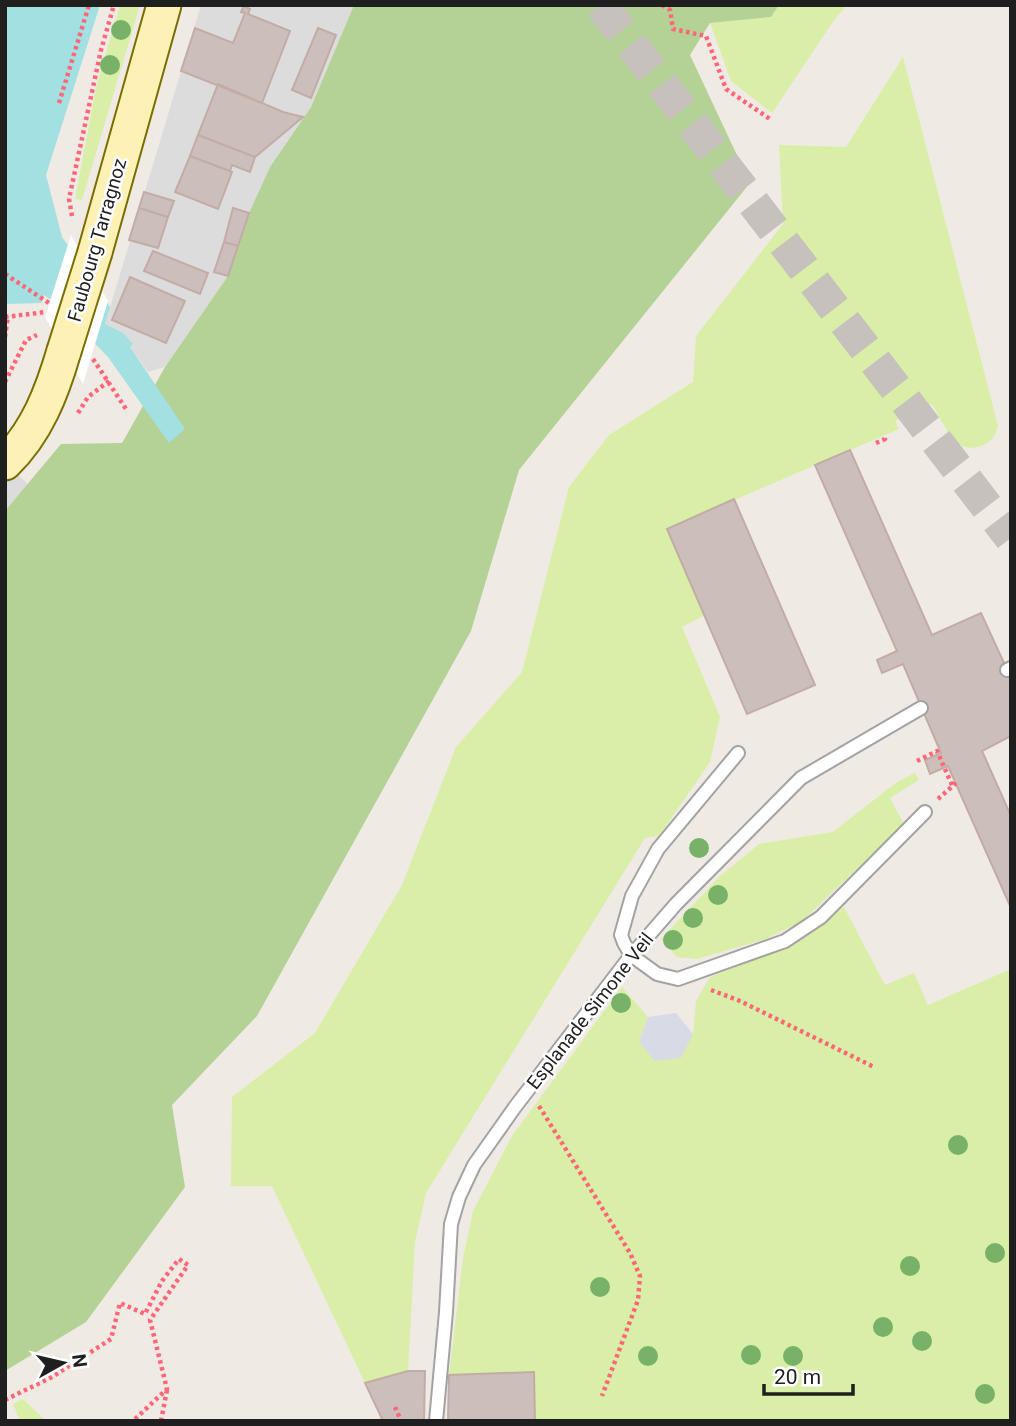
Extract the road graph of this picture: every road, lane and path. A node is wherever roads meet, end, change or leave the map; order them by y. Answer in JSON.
{"nodes":[{"id":1,"x":89,"y":5,"type":"edge"},
{"id":2,"x":114,"y":5,"type":"edge"},
{"id":3,"x":164,"y":5,"type":"edge"},
{"id":4,"x":662,"y":5,"type":"edge"},
{"id":5,"x":59,"y":103,"type":"dead end"},
{"id":6,"x":769,"y":120,"type":"dead end"},
{"id":7,"x":75,"y":221,"type":"dead end"},
{"id":8,"x":5,"y":274,"type":"edge"},
{"id":9,"x":42,"y":298,"type":"dead end"},
{"id":10,"x":5,"y":317,"type":"edge"},
{"id":11,"x":5,"y":337,"type":"edge"},
{"id":12,"x":52,"y":342,"type":"junction"},
{"id":13,"x":109,"y":381,"type":"dead end"},
{"id":14,"x":5,"y":382,"type":"edge"},
{"id":15,"x":88,"y":397,"type":"dead end"},
{"id":16,"x":883,"y":436,"type":"dead end"},
{"id":17,"x":876,"y":443,"type":"dead end"},
{"id":18,"x":5,"y":463,"type":"edge"},
{"id":19,"x":921,"y":708,"type":"dead end"},
{"id":20,"x":738,"y":753,"type":"dead end"},
{"id":21,"x":917,"y":761,"type":"dead end"},
{"id":22,"x":956,"y":783,"type":"dead end"},
{"id":23,"x":925,"y":812,"type":"dead end"},
{"id":24,"x":631,"y":955,"type":"junction"},
{"id":25,"x":678,"y":979,"type":"junction"},
{"id":26,"x":874,"y":1067,"type":"dead end"},
{"id":27,"x":528,"y":1089,"type":"junction"},
{"id":28,"x":167,"y":1389,"type":"junction"},
{"id":29,"x":602,"y":1396,"type":"dead end"},
{"id":30,"x":5,"y":1400,"type":"edge"},
{"id":31,"x":395,"y":1407,"type":"dead end"},
{"id":32,"x":133,"y":1421,"type":"edge"},
{"id":33,"x":161,"y":1421,"type":"edge"},
{"id":34,"x":401,"y":1421,"type":"edge"},
{"id":35,"x":436,"y":1421,"type":"edge"}],
"edges":[{"from":1,"to":5,"type":"path"},
{"from":2,"to":7,"type":"path"},
{"from":3,"to":12,"type":"main road","name":"Faubourg Tarragnoz","bridge":true},
{"from":4,"to":6,"type":"path"},
{"from":8,"to":9,"type":"path"},
{"from":10,"to":11,"type":"path"},
{"from":12,"to":14,"type":"path"},
{"from":12,"to":18,"type":"main road","name":"Faubourg Tarragnoz"},
{"from":13,"to":15,"type":"path"},
{"from":16,"to":17,"type":"path"},
{"from":19,"to":24,"type":"lane","name":"Esplanade Simone Veil"},
{"from":20,"to":24,"type":"lane"},
{"from":21,"to":22,"type":"path"},
{"from":23,"to":25,"type":"lane"},
{"from":24,"to":25,"type":"lane"},
{"from":24,"to":27,"type":"lane","name":"Esplanade Simone Veil"},
{"from":25,"to":26,"type":"path"},
{"from":27,"to":29,"type":"path"},
{"from":27,"to":35,"type":"lane","name":"Esplanade Simone Veil"},
{"from":28,"to":30,"type":"path"},
{"from":28,"to":32,"type":"path"},
{"from":28,"to":33,"type":"path"},
{"from":31,"to":34,"type":"path"}]}
